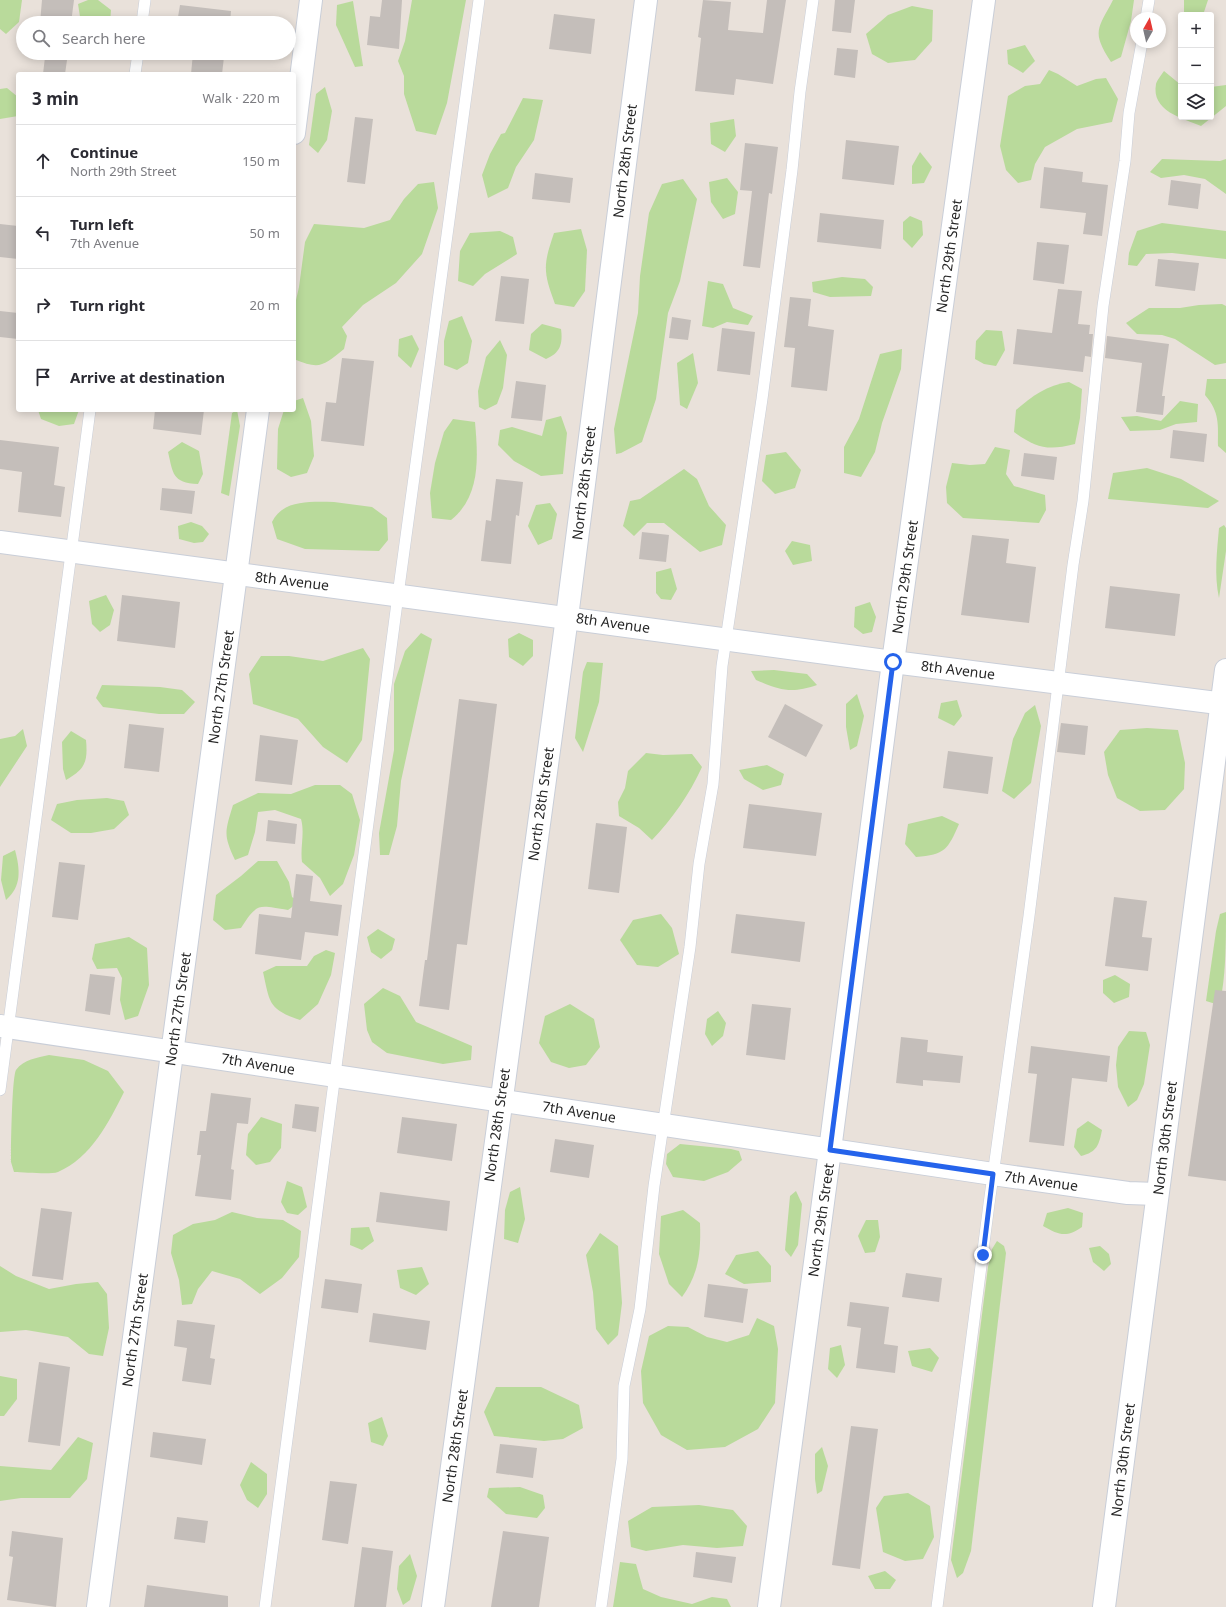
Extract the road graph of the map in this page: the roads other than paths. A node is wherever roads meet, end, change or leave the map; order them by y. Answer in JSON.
{"nodes":[{"id":1,"x":145,"y":0,"type":"edge"},
{"id":2,"x":312,"y":0,"type":"edge"},
{"id":3,"x":479,"y":0,"type":"edge"},
{"id":4,"x":646,"y":0,"type":"edge"},
{"id":5,"x":813,"y":0,"type":"edge"},
{"id":6,"x":984,"y":0,"type":"edge"},
{"id":7,"x":1149,"y":0,"type":"edge"},
{"id":8,"x":1147,"y":12,"type":"edge"},
{"id":9,"x":143,"y":16,"type":"edge"},
{"id":10,"x":1141,"y":48,"type":"edge"},
{"id":11,"x":137,"y":60,"type":"edge"},
{"id":12,"x":135,"y":72,"type":"edge"},
{"id":13,"x":296,"y":118,"type":"edge"},
{"id":14,"x":90,"y":412,"type":"edge"},
{"id":15,"x":258,"y":412,"type":"edge"},
{"id":16,"x":0,"y":542,"type":"edge"},
{"id":17,"x":72,"y":552,"type":"junction"},
{"id":18,"x":236,"y":574,"type":"junction"},
{"id":19,"x":398,"y":595,"type":"junction"},
{"id":20,"x":567,"y":617,"type":"junction"},
{"id":21,"x":726,"y":639,"type":"junction"},
{"id":22,"x":893,"y":662,"type":"junction"},
{"id":23,"x":1226,"y":670,"type":"edge"},
{"id":24,"x":1058,"y":683,"type":"junction"},
{"id":25,"x":1224,"y":704,"type":"edge"},
{"id":26,"x":4,"y":1026,"type":"edge"},
{"id":27,"x":172,"y":1052,"type":"junction"},
{"id":28,"x":335,"y":1076,"type":"junction"},
{"id":29,"x":0,"y":1090,"type":"edge"},
{"id":30,"x":500,"y":1100,"type":"junction"},
{"id":31,"x":663,"y":1125,"type":"junction"},
{"id":32,"x":830,"y":1150,"type":"junction"},
{"id":33,"x":993,"y":1174,"type":"junction"},
{"id":34,"x":1158,"y":1194,"type":"junction"},
{"id":35,"x":98,"y":1607,"type":"edge"},
{"id":36,"x":265,"y":1607,"type":"edge"},
{"id":37,"x":433,"y":1607,"type":"edge"},
{"id":38,"x":601,"y":1607,"type":"edge"},
{"id":39,"x":769,"y":1607,"type":"edge"},
{"id":40,"x":937,"y":1607,"type":"edge"},
{"id":41,"x":1104,"y":1607,"type":"edge"}],
"edges":[{"from":1,"to":9,"type":"lane"},
{"from":2,"to":13,"type":"street"},
{"from":3,"to":19,"type":"lane"},
{"from":4,"to":20,"type":"street","name":"North 28th Street"},
{"from":5,"to":21,"type":"lane"},
{"from":6,"to":22,"type":"street","name":"North 29th Street"},
{"from":7,"to":8,"type":"lane"},
{"from":10,"to":24,"type":"lane"},
{"from":11,"to":12,"type":"lane"},
{"from":14,"to":17,"type":"lane"},
{"from":15,"to":18,"type":"street","name":"North 27th Street"},
{"from":16,"to":17,"type":"street","name":"8th Avenue"},
{"from":17,"to":18,"type":"street","name":"8th Avenue"},
{"from":17,"to":26,"type":"lane"},
{"from":18,"to":19,"type":"street","name":"8th Avenue"},
{"from":18,"to":27,"type":"street","name":"North 27th Street"},
{"from":19,"to":20,"type":"street","name":"8th Avenue"},
{"from":19,"to":28,"type":"lane"},
{"from":20,"to":21,"type":"street","name":"8th Avenue"},
{"from":20,"to":30,"type":"street","name":"North 28th Street"},
{"from":21,"to":22,"type":"street","name":"8th Avenue"},
{"from":21,"to":31,"type":"lane"},
{"from":22,"to":24,"type":"street","name":"8th Avenue"},
{"from":22,"to":32,"type":"street","name":"North 29th Street"},
{"from":23,"to":25,"type":"street","name":"North 30th Street"},
{"from":24,"to":25,"type":"street","name":"8th Avenue"},
{"from":24,"to":33,"type":"lane"},
{"from":25,"to":34,"type":"street","name":"North 30th Street"},
{"from":26,"to":27,"type":"street","name":"7th Avenue"},
{"from":26,"to":29,"type":"lane"},
{"from":27,"to":28,"type":"street","name":"7th Avenue"},
{"from":27,"to":35,"type":"street","name":"North 27th Street"},
{"from":28,"to":30,"type":"street","name":"7th Avenue"},
{"from":28,"to":36,"type":"lane"},
{"from":30,"to":31,"type":"street","name":"7th Avenue"},
{"from":30,"to":37,"type":"street","name":"North 28th Street"},
{"from":31,"to":32,"type":"street","name":"7th Avenue"},
{"from":31,"to":38,"type":"lane"},
{"from":32,"to":33,"type":"street","name":"7th Avenue"},
{"from":32,"to":39,"type":"street","name":"North 29th Street"},
{"from":33,"to":34,"type":"street","name":"7th Avenue"},
{"from":33,"to":40,"type":"lane"},
{"from":34,"to":41,"type":"street","name":"North 30th Street"}]}
